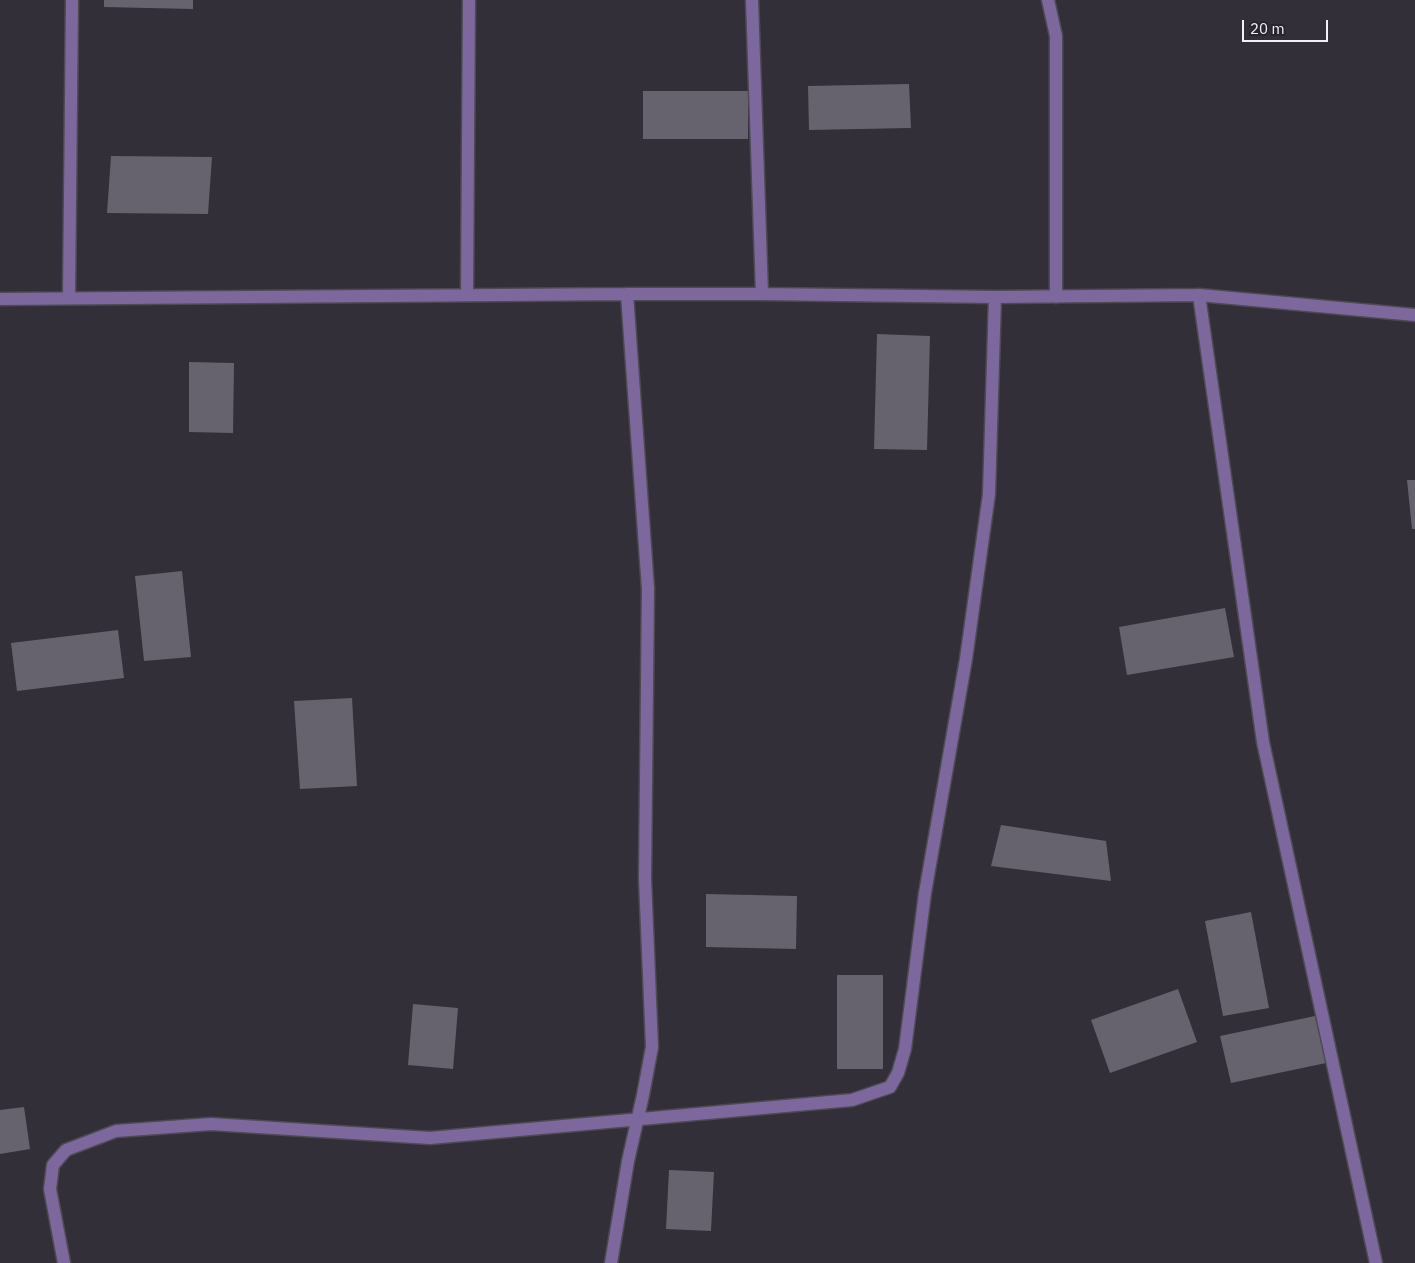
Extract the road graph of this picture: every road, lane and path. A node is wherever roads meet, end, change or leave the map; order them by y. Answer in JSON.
{"nodes":[{"id":1,"x":72,"y":0,"type":"edge"},
{"id":2,"x":469,"y":0,"type":"edge"},
{"id":3,"x":752,"y":0,"type":"edge"},
{"id":4,"x":1048,"y":0,"type":"edge"},
{"id":5,"x":626,"y":294,"type":"junction"},
{"id":6,"x":762,"y":294,"type":"junction"},
{"id":7,"x":467,"y":295,"type":"junction"},
{"id":8,"x":1199,"y":295,"type":"junction"},
{"id":9,"x":996,"y":297,"type":"junction"},
{"id":10,"x":1056,"y":297,"type":"junction"},
{"id":11,"x":69,"y":298,"type":"junction"},
{"id":12,"x":0,"y":299,"type":"edge"},
{"id":13,"x":1415,"y":315,"type":"edge"},
{"id":14,"x":638,"y":1120,"type":"junction"},
{"id":15,"x":64,"y":1263,"type":"edge"},
{"id":16,"x":612,"y":1263,"type":"edge"},
{"id":17,"x":1376,"y":1263,"type":"edge"}],
"edges":[{"from":1,"to":11,"type":"street"},
{"from":2,"to":7,"type":"street"},
{"from":3,"to":6,"type":"street"},
{"from":4,"to":10,"type":"street"},
{"from":5,"to":6,"type":"street"},
{"from":5,"to":7,"type":"street"},
{"from":5,"to":14,"type":"street"},
{"from":6,"to":9,"type":"street"},
{"from":7,"to":11,"type":"street"},
{"from":8,"to":10,"type":"street"},
{"from":8,"to":13,"type":"street"},
{"from":8,"to":17,"type":"street"},
{"from":9,"to":10,"type":"street"},
{"from":9,"to":14,"type":"street"},
{"from":11,"to":12,"type":"street"},
{"from":14,"to":15,"type":"street"},
{"from":14,"to":16,"type":"street"}]}
